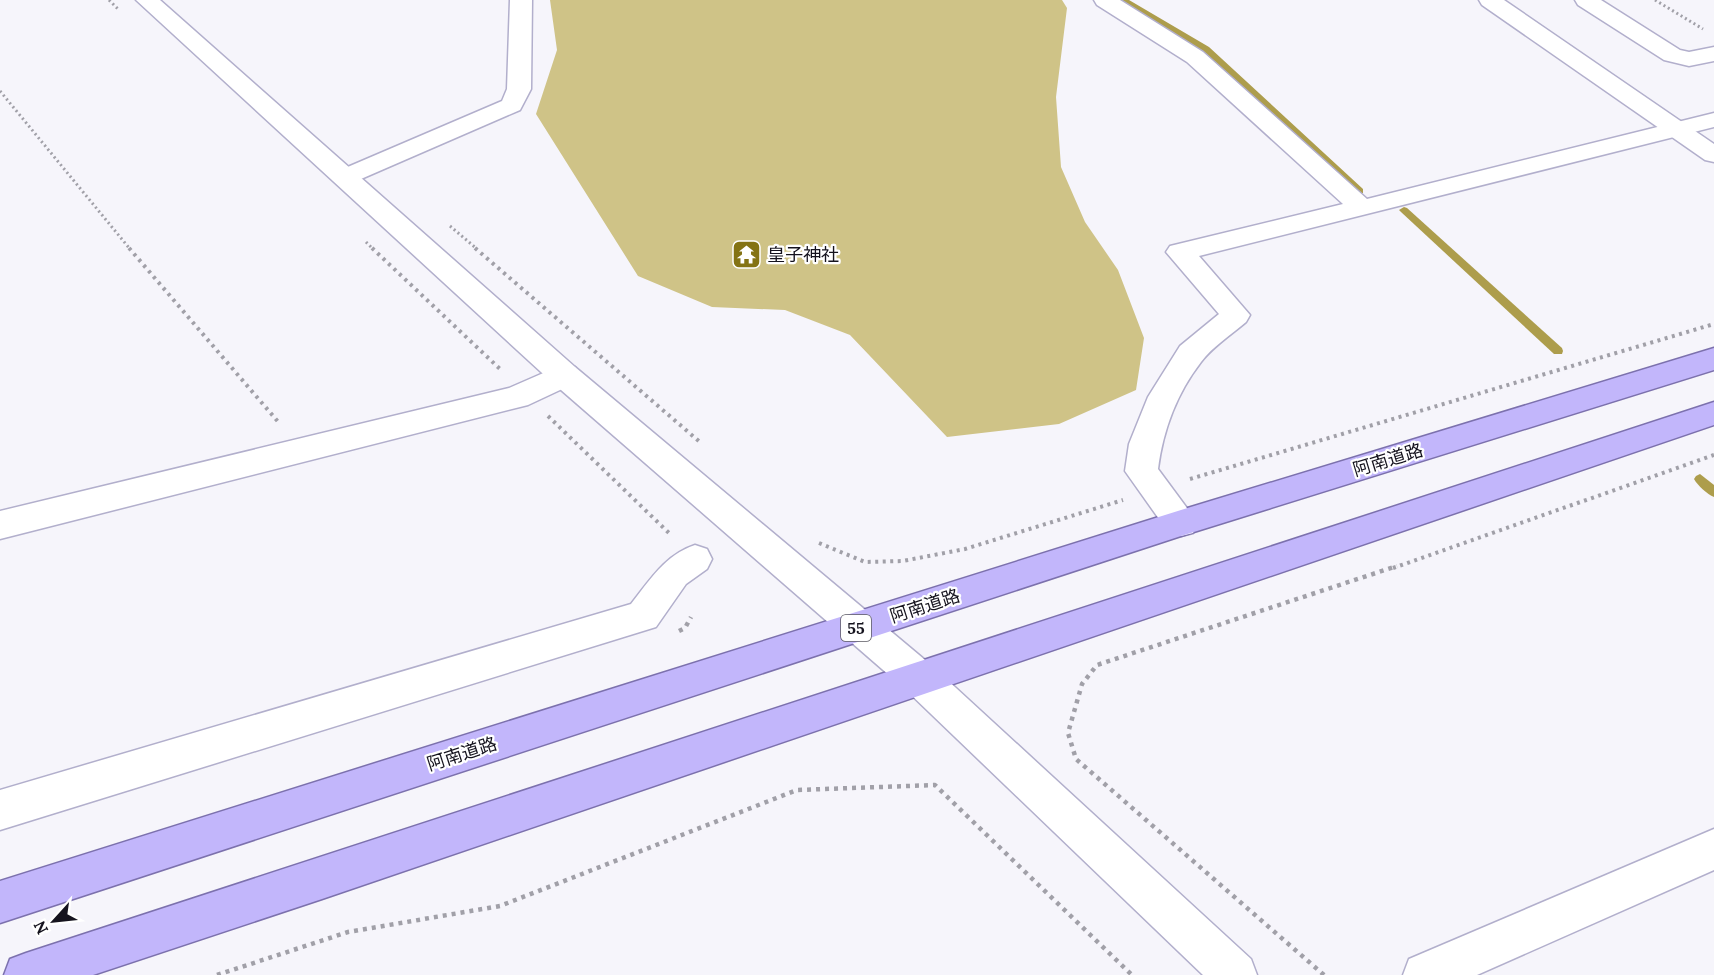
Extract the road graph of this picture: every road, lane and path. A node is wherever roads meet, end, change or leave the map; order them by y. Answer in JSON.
{"nodes":[{"id":1,"x":109,"y":0,"type":"edge"},
{"id":2,"x":521,"y":0,"type":"edge"},
{"id":3,"x":1105,"y":0,"type":"edge"},
{"id":4,"x":1490,"y":0,"type":"edge"},
{"id":5,"x":1586,"y":0,"type":"edge"},
{"id":6,"x":1655,"y":0,"type":"edge"},
{"id":7,"x":136,"y":8,"type":"edge"},
{"id":8,"x":1704,"y":30,"type":"dead end"},
{"id":9,"x":1714,"y":54,"type":"edge"},
{"id":10,"x":0,"y":91,"type":"edge"},
{"id":11,"x":1714,"y":120,"type":"edge"},
{"id":12,"x":1676,"y":130,"type":"junction"},
{"id":13,"x":1714,"y":155,"type":"edge"},
{"id":14,"x":345,"y":177,"type":"junction"},
{"id":15,"x":1362,"y":208,"type":"junction"},
{"id":16,"x":448,"y":224,"type":"dead end"},
{"id":17,"x":366,"y":242,"type":"dead end"},
{"id":18,"x":1714,"y":324,"type":"edge"},
{"id":19,"x":1714,"y":359,"type":"edge"},
{"id":20,"x":564,"y":375,"type":"junction"},
{"id":21,"x":525,"y":393,"type":"junction"},
{"id":22,"x":1714,"y":413,"type":"edge"},
{"id":23,"x":708,"y":448,"type":"dead end"},
{"id":24,"x":292,"y":455,"type":"junction"},
{"id":25,"x":1714,"y":455,"type":"edge"},
{"id":26,"x":1155,"y":490,"type":"junction"},
{"id":27,"x":1181,"y":523,"type":"junction"},
{"id":28,"x":0,"y":525,"type":"edge"},
{"id":29,"x":816,"y":542,"type":"dead end"},
{"id":30,"x":695,"y":559,"type":"junction"},
{"id":31,"x":860,"y":627,"type":"junction"},
{"id":32,"x":676,"y":632,"type":"dead end"},
{"id":33,"x":918,"y":677,"type":"junction"},
{"id":34,"x":0,"y":810,"type":"edge"},
{"id":35,"x":1714,"y":849,"type":"edge"},
{"id":36,"x":0,"y":902,"type":"edge"},
{"id":37,"x":26,"y":975,"type":"edge"},
{"id":38,"x":217,"y":975,"type":"edge"},
{"id":39,"x":1132,"y":975,"type":"edge"},
{"id":40,"x":1235,"y":975,"type":"edge"},
{"id":41,"x":1324,"y":975,"type":"edge"},
{"id":42,"x":1425,"y":975,"type":"edge"}],
"edges":[{"from":1,"to":7,"type":"path"},
{"from":2,"to":14,"type":"street"},
{"from":3,"to":15,"type":"street"},
{"from":4,"to":12,"type":"street"},
{"from":5,"to":9,"type":"street"},
{"from":6,"to":8,"type":"path"},
{"from":7,"to":14,"type":"street"},
{"from":10,"to":24,"type":"path"},
{"from":11,"to":12,"type":"street"},
{"from":12,"to":13,"type":"street"},
{"from":12,"to":15,"type":"street"},
{"from":14,"to":20,"type":"street"},
{"from":15,"to":26,"type":"street"},
{"from":16,"to":23,"type":"path"},
{"from":17,"to":21,"type":"path"},
{"from":18,"to":26,"type":"path"},
{"from":19,"to":27,"type":"highway","name":"阿南道路","number":"55"},
{"from":20,"to":21,"type":"street"},
{"from":20,"to":31,"type":"street"},
{"from":21,"to":24,"type":"street"},
{"from":21,"to":30,"type":"path"},
{"from":22,"to":33,"type":"highway"},
{"from":24,"to":28,"type":"street"},
{"from":25,"to":41,"type":"path"},
{"from":26,"to":27,"type":"street"},
{"from":26,"to":29,"type":"path"},
{"from":27,"to":31,"type":"highway","name":"阿南道路","number":"55"},
{"from":30,"to":32,"type":"path"},
{"from":30,"to":34,"type":"street"},
{"from":31,"to":33,"type":"street"},
{"from":31,"to":36,"type":"highway","name":"阿南道路","number":"55"},
{"from":33,"to":37,"type":"highway"},
{"from":33,"to":40,"type":"street"},
{"from":35,"to":42,"type":"street"},
{"from":38,"to":39,"type":"path"}]}
